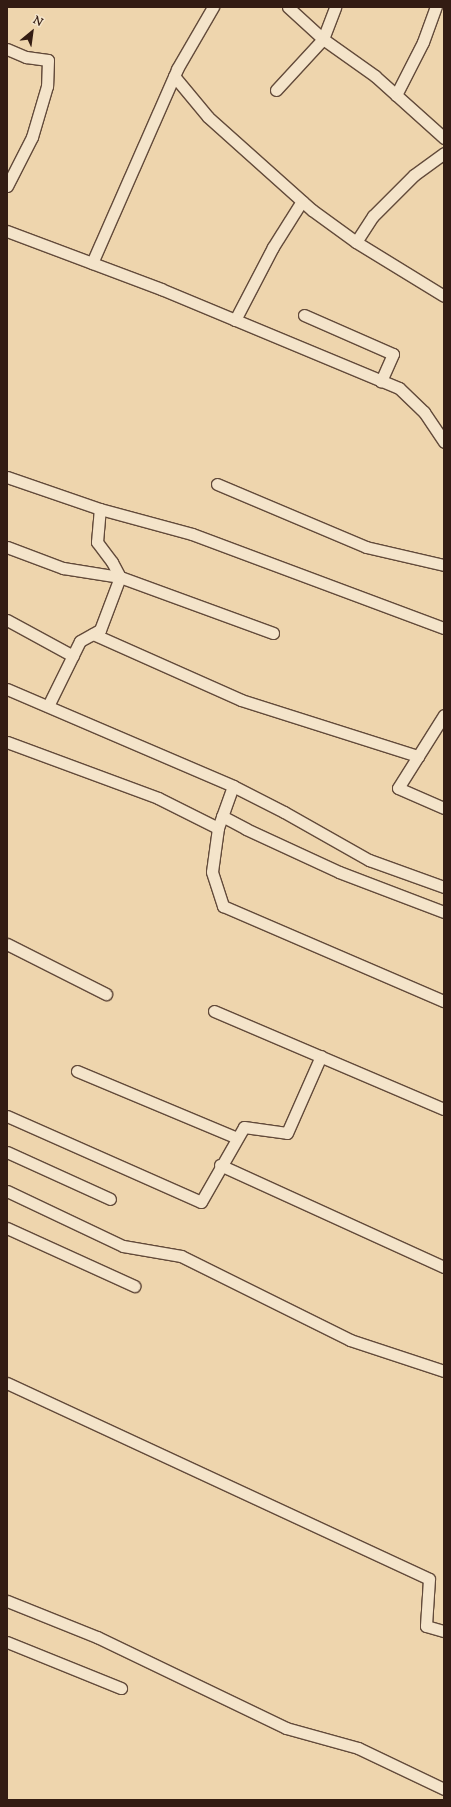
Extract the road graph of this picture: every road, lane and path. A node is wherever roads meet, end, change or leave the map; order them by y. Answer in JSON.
{"nodes":[{"id":1,"x":214,"y":7,"type":"edge"},
{"id":2,"x":288,"y":7,"type":"edge"},
{"id":3,"x":336,"y":7,"type":"edge"},
{"id":4,"x":436,"y":7,"type":"edge"},
{"id":5,"x":323,"y":39,"type":"junction"},
{"id":6,"x":7,"y":49,"type":"edge"},
{"id":7,"x":174,"y":76,"type":"junction"},
{"id":8,"x":276,"y":90,"type":"dead end"},
{"id":9,"x":396,"y":95,"type":"junction"},
{"id":10,"x":444,"y":138,"type":"edge"},
{"id":11,"x":444,"y":153,"type":"edge"},
{"id":12,"x":7,"y":186,"type":"edge"},
{"id":13,"x":302,"y":201,"type":"junction"},
{"id":14,"x":7,"y":231,"type":"edge"},
{"id":15,"x":356,"y":242,"type":"junction"},
{"id":16,"x":92,"y":263,"type":"junction"},
{"id":17,"x":444,"y":296,"type":"edge"},
{"id":18,"x":304,"y":315,"type":"dead end"},
{"id":19,"x":235,"y":320,"type":"junction"},
{"id":20,"x":381,"y":381,"type":"junction"},
{"id":21,"x":444,"y":442,"type":"edge"},
{"id":22,"x":7,"y":477,"type":"edge"},
{"id":23,"x":216,"y":484,"type":"dead end"},
{"id":24,"x":100,"y":509,"type":"junction"},
{"id":25,"x":7,"y":547,"type":"edge"},
{"id":26,"x":444,"y":565,"type":"edge"},
{"id":27,"x":120,"y":577,"type":"junction"},
{"id":28,"x":7,"y":620,"type":"edge"},
{"id":29,"x":444,"y":628,"type":"edge"},
{"id":30,"x":93,"y":634,"type":"junction"},
{"id":31,"x":273,"y":634,"type":"dead end"},
{"id":32,"x":73,"y":656,"type":"junction"},
{"id":33,"x":7,"y":689,"type":"edge"},
{"id":34,"x":48,"y":706,"type":"junction"},
{"id":35,"x":444,"y":715,"type":"edge"},
{"id":36,"x":7,"y":742,"type":"edge"},
{"id":37,"x":418,"y":756,"type":"junction"},
{"id":38,"x":232,"y":786,"type":"junction"},
{"id":39,"x":444,"y":808,"type":"edge"},
{"id":40,"x":222,"y":816,"type":"junction"},
{"id":41,"x":218,"y":828,"type":"junction"},
{"id":42,"x":444,"y":887,"type":"edge"},
{"id":43,"x":444,"y":912,"type":"edge"},
{"id":44,"x":7,"y":944,"type":"edge"},
{"id":45,"x":106,"y":994,"type":"dead end"},
{"id":46,"x":444,"y":1002,"type":"edge"},
{"id":47,"x":214,"y":1011,"type":"dead end"},
{"id":48,"x":321,"y":1056,"type":"junction"},
{"id":49,"x":77,"y":1072,"type":"dead end"},
{"id":50,"x":444,"y":1109,"type":"edge"},
{"id":51,"x":7,"y":1116,"type":"edge"},
{"id":52,"x":237,"y":1138,"type":"junction"},
{"id":53,"x":7,"y":1152,"type":"edge"},
{"id":54,"x":220,"y":1165,"type":"junction"},
{"id":55,"x":7,"y":1191,"type":"edge"},
{"id":56,"x":110,"y":1199,"type":"dead end"},
{"id":57,"x":7,"y":1228,"type":"edge"},
{"id":58,"x":444,"y":1267,"type":"edge"},
{"id":59,"x":134,"y":1286,"type":"dead end"},
{"id":60,"x":444,"y":1371,"type":"edge"},
{"id":61,"x":7,"y":1383,"type":"edge"},
{"id":62,"x":7,"y":1601,"type":"edge"},
{"id":63,"x":444,"y":1631,"type":"edge"},
{"id":64,"x":7,"y":1642,"type":"edge"},
{"id":65,"x":121,"y":1688,"type":"dead end"},
{"id":66,"x":444,"y":1789,"type":"edge"}],
"edges":[{"from":1,"to":7,"type":"street"},
{"from":2,"to":5,"type":"street"},
{"from":3,"to":5,"type":"street"},
{"from":4,"to":9,"type":"street"},
{"from":5,"to":8,"type":"street"},
{"from":5,"to":9,"type":"street"},
{"from":6,"to":12,"type":"street"},
{"from":7,"to":13,"type":"street"},
{"from":7,"to":16,"type":"street"},
{"from":9,"to":10,"type":"street"},
{"from":11,"to":15,"type":"street"},
{"from":13,"to":15,"type":"street"},
{"from":13,"to":19,"type":"street"},
{"from":14,"to":16,"type":"street"},
{"from":15,"to":17,"type":"street"},
{"from":16,"to":19,"type":"street"},
{"from":18,"to":20,"type":"street"},
{"from":19,"to":20,"type":"street"},
{"from":20,"to":21,"type":"street"},
{"from":22,"to":24,"type":"street"},
{"from":23,"to":26,"type":"street"},
{"from":24,"to":27,"type":"street"},
{"from":24,"to":29,"type":"street"},
{"from":25,"to":27,"type":"street"},
{"from":27,"to":30,"type":"street"},
{"from":27,"to":31,"type":"street"},
{"from":28,"to":32,"type":"street"},
{"from":30,"to":32,"type":"street"},
{"from":30,"to":37,"type":"street"},
{"from":32,"to":34,"type":"street"},
{"from":33,"to":34,"type":"street"},
{"from":34,"to":38,"type":"street"},
{"from":35,"to":37,"type":"street"},
{"from":36,"to":41,"type":"street"},
{"from":37,"to":39,"type":"street"},
{"from":38,"to":40,"type":"street"},
{"from":38,"to":42,"type":"street"},
{"from":40,"to":41,"type":"street"},
{"from":40,"to":43,"type":"street"},
{"from":41,"to":46,"type":"street"},
{"from":44,"to":45,"type":"street"},
{"from":47,"to":48,"type":"street"},
{"from":48,"to":50,"type":"street"},
{"from":48,"to":52,"type":"street"},
{"from":49,"to":52,"type":"street"},
{"from":51,"to":54,"type":"street"},
{"from":52,"to":54,"type":"street"},
{"from":53,"to":56,"type":"street"},
{"from":54,"to":58,"type":"street"},
{"from":55,"to":60,"type":"street"},
{"from":57,"to":59,"type":"street"},
{"from":61,"to":63,"type":"street"},
{"from":62,"to":66,"type":"street"},
{"from":64,"to":65,"type":"street"}]}
